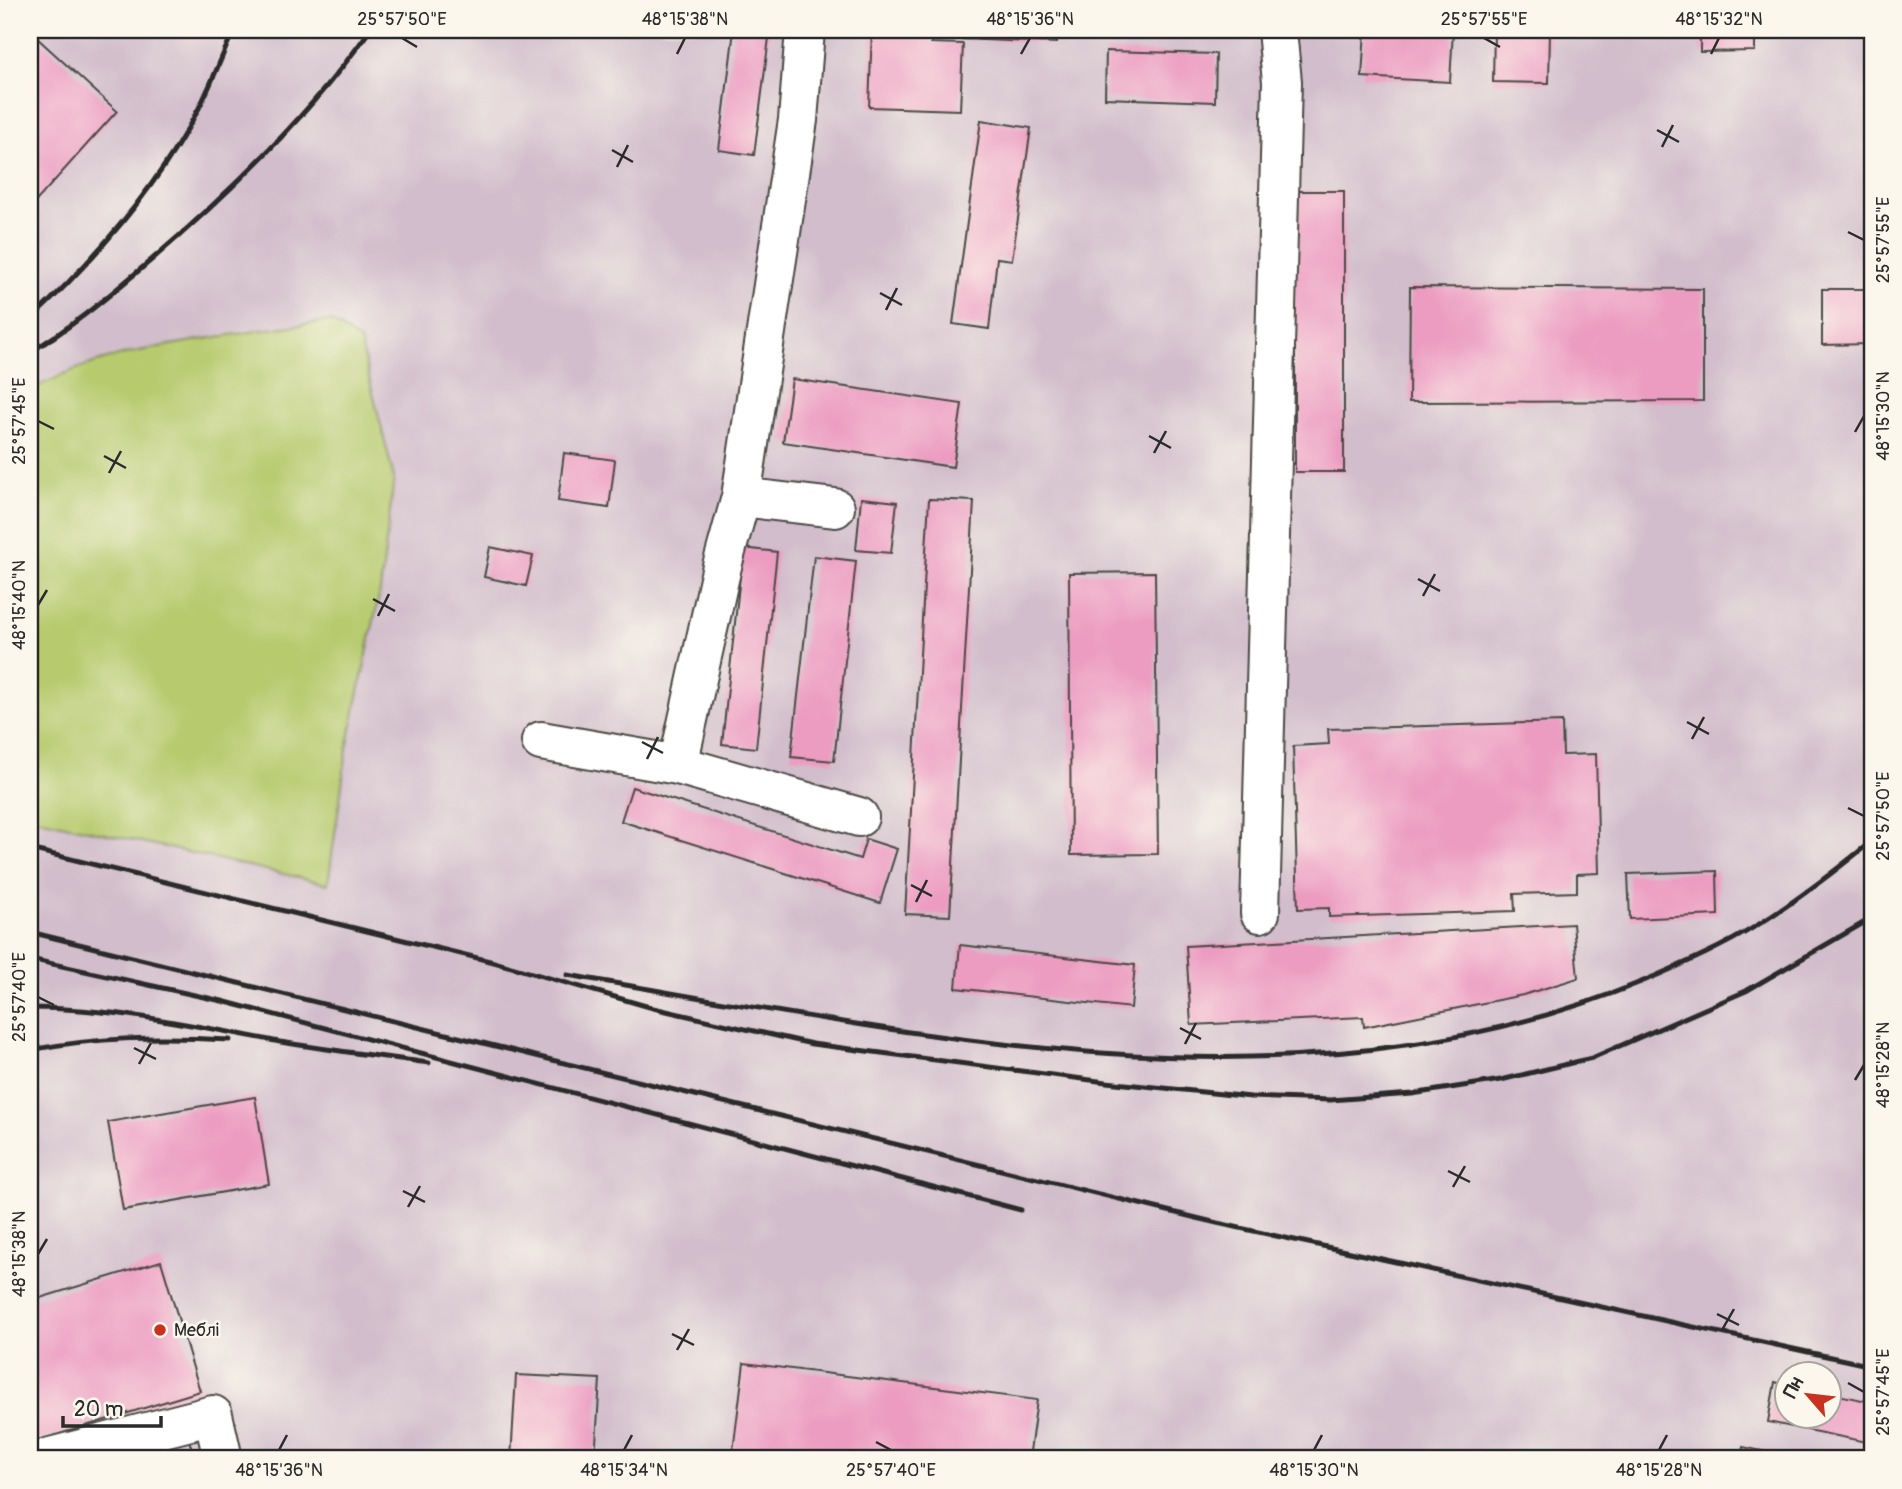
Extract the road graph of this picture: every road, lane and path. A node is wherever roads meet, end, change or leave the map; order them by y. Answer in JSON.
{"nodes":[{"id":1,"x":805,"y":30,"type":"edge"},
{"id":2,"x":1277,"y":30,"type":"edge"},
{"id":3,"x":741,"y":496,"type":"junction"},
{"id":4,"x":835,"y":508,"type":"dead end"},
{"id":5,"x":541,"y":741,"type":"dead end"},
{"id":6,"x":678,"y":765,"type":"junction"},
{"id":7,"x":859,"y":817,"type":"dead end"},
{"id":8,"x":1260,"y":913,"type":"dead end"},
{"id":9,"x":43,"y":1459,"type":"edge"},
{"id":10,"x":223,"y":1459,"type":"edge"}],
"edges":[{"from":1,"to":3,"type":"street"},
{"from":2,"to":8,"type":"street"},
{"from":3,"to":4,"type":"street"},
{"from":3,"to":6,"type":"street"},
{"from":5,"to":6,"type":"street"},
{"from":6,"to":7,"type":"street"},
{"from":9,"to":10,"type":"street"}]}
